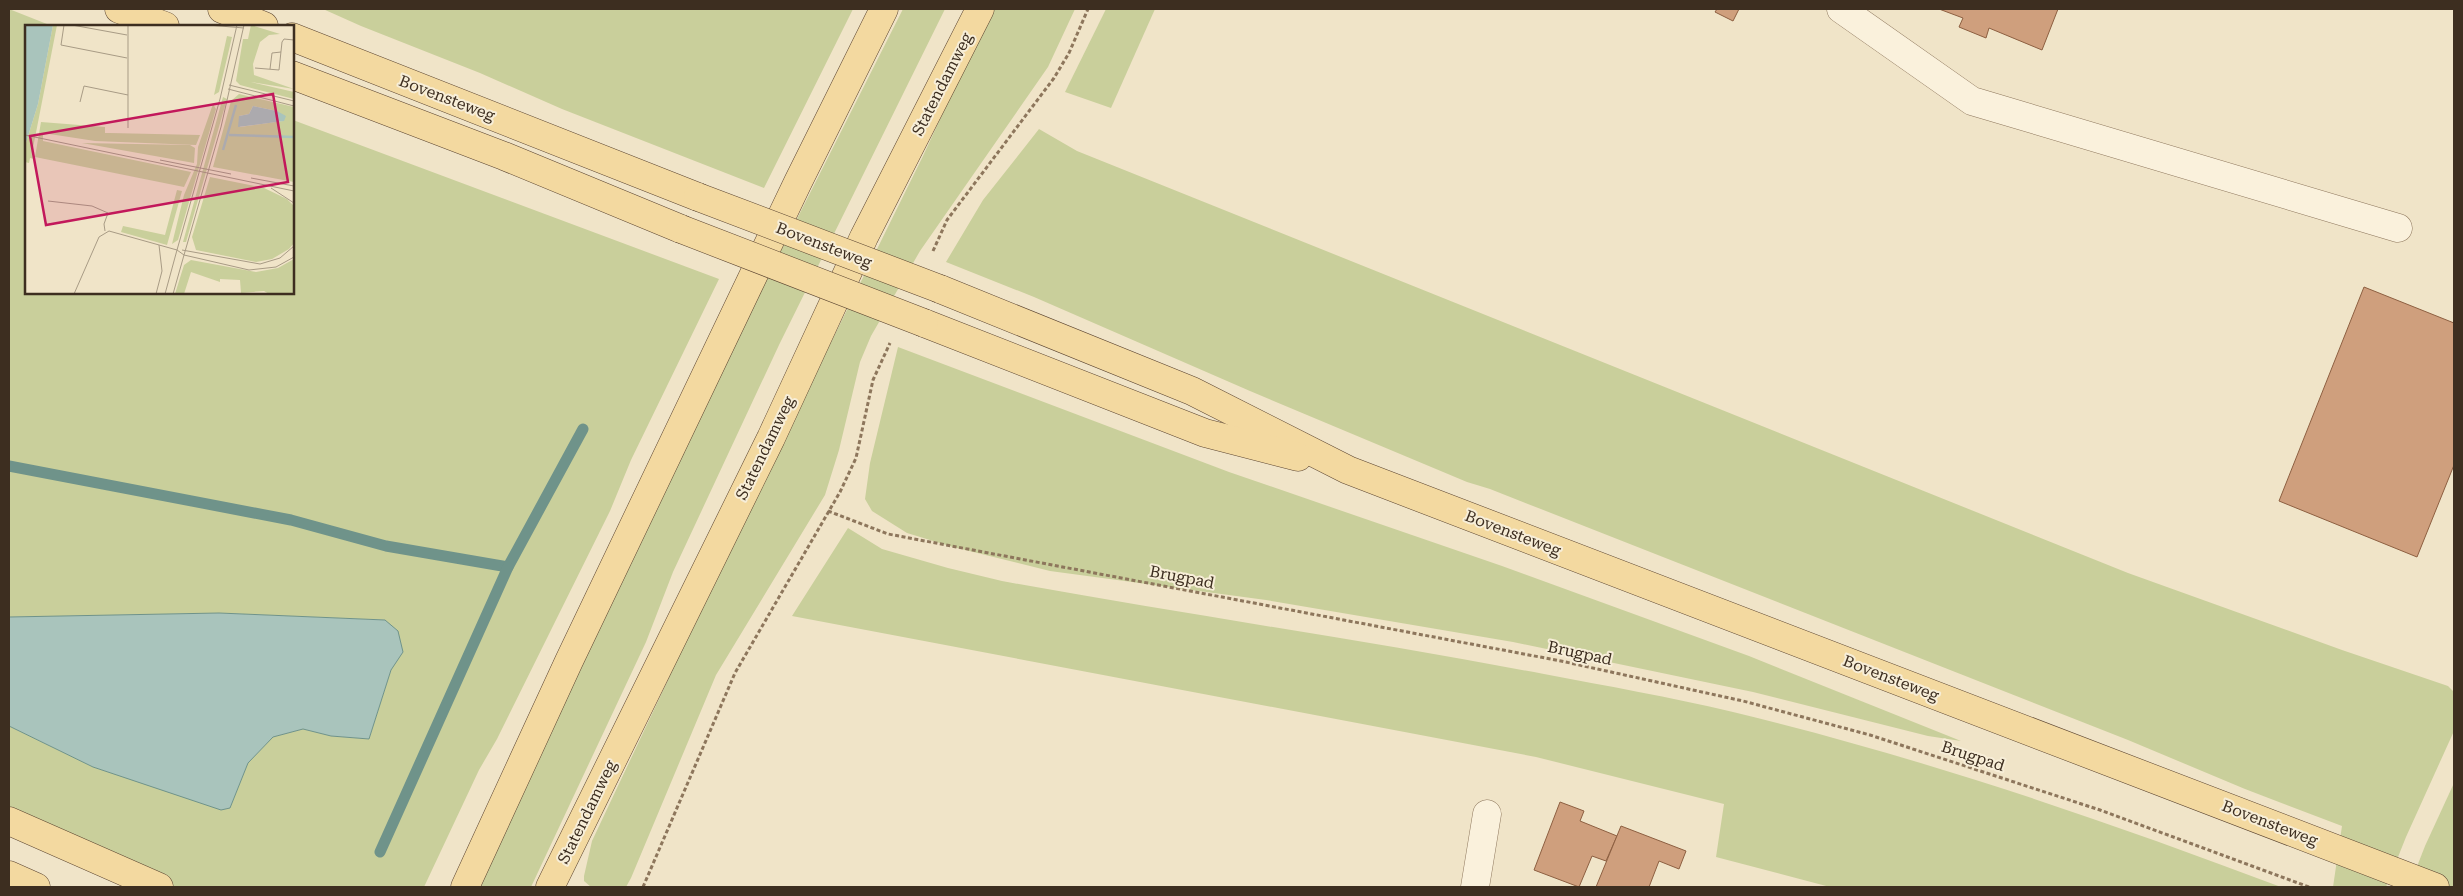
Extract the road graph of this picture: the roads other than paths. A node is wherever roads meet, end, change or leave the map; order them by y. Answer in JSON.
{"nodes":[{"id":1,"x":119,"y":9,"type":"edge"},
{"id":2,"x":884,"y":9,"type":"edge"},
{"id":3,"x":980,"y":9,"type":"edge"},
{"id":4,"x":1841,"y":9,"type":"edge"},
{"id":5,"x":162,"y":25,"type":"edge"},
{"id":6,"x":294,"y":38,"type":"edge"},
{"id":7,"x":294,"y":76,"type":"edge"},
{"id":8,"x":2398,"y":228,"type":"dead end"},
{"id":9,"x":1348,"y":470,"type":"junction"},
{"id":10,"x":1487,"y":814,"type":"dead end"},
{"id":11,"x":9,"y":820,"type":"edge"},
{"id":12,"x":9,"y":875,"type":"edge"},
{"id":13,"x":36,"y":887,"type":"edge"},
{"id":14,"x":159,"y":887,"type":"edge"},
{"id":15,"x":465,"y":887,"type":"edge"},
{"id":16,"x":550,"y":887,"type":"edge"},
{"id":17,"x":1475,"y":887,"type":"edge"},
{"id":18,"x":2434,"y":887,"type":"edge"}],
"edges":[{"from":1,"to":5,"type":"main road"},
{"from":2,"to":15,"type":"main road"},
{"from":3,"to":16,"type":"main road","name":"Statendamweg"},
{"from":4,"to":8,"type":"street"},
{"from":6,"to":9,"type":"main road","name":"Bovensteweg","bridge":true},
{"from":7,"to":9,"type":"main road","name":"Bovensteweg","bridge":true},
{"from":9,"to":18,"type":"main road","name":"Bovensteweg"},
{"from":10,"to":17,"type":"street"},
{"from":11,"to":14,"type":"main road"},
{"from":12,"to":13,"type":"main road"}]}
